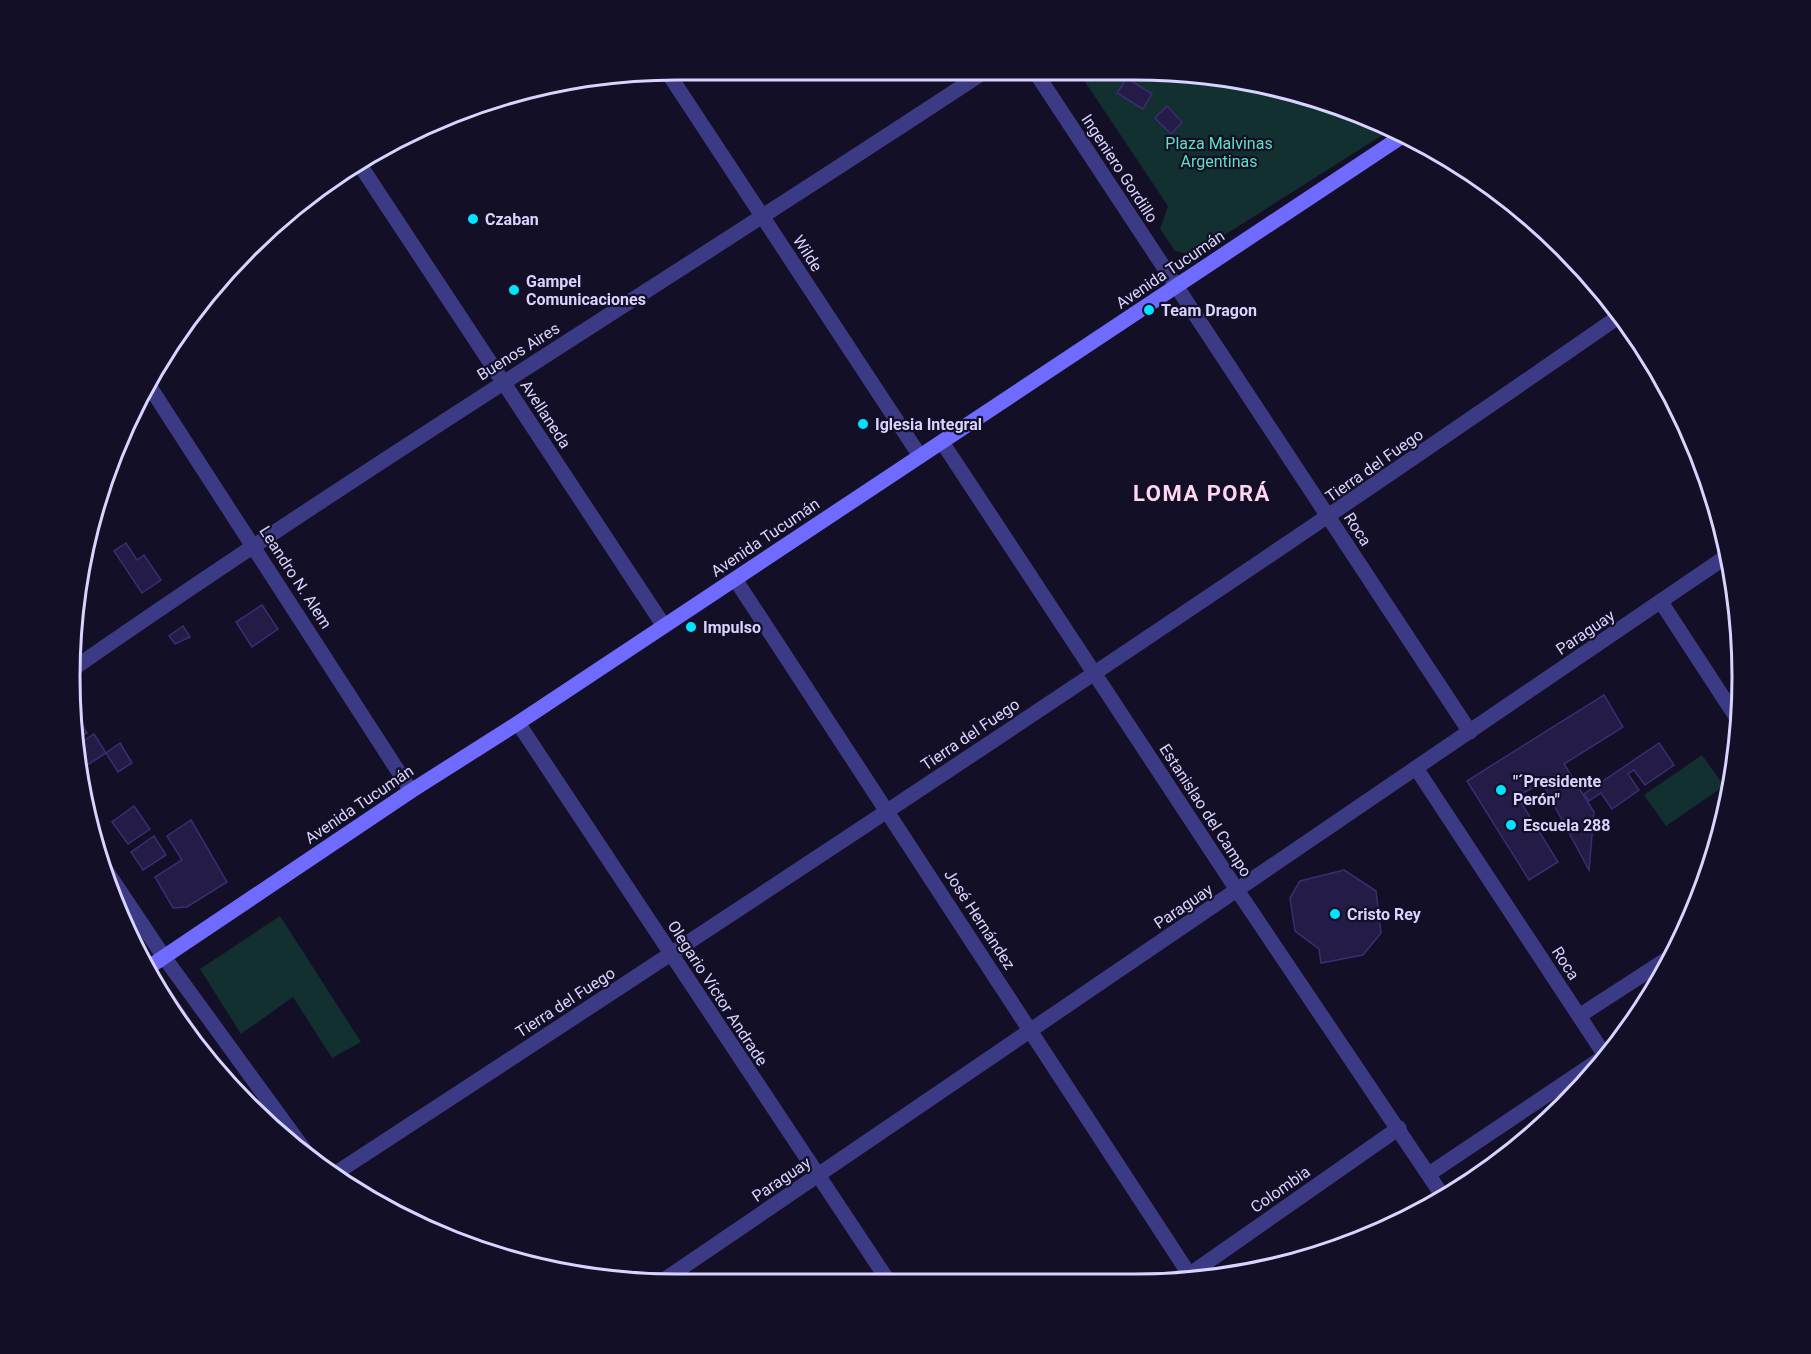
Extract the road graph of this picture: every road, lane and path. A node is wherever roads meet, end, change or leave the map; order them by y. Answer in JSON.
{"nodes":[{"id":1,"x":673,"y":80,"type":"edge"},
{"id":2,"x":972,"y":80,"type":"edge"},
{"id":3,"x":1041,"y":80,"type":"edge"},
{"id":4,"x":1396,"y":140,"type":"edge"},
{"id":5,"x":363,"y":169,"type":"edge"},
{"id":6,"x":763,"y":218,"type":"junction"},
{"id":7,"x":1176,"y":286,"type":"junction"},
{"id":8,"x":1614,"y":321,"type":"edge"},
{"id":9,"x":504,"y":381,"type":"junction"},
{"id":10,"x":153,"y":391,"type":"edge"},
{"id":11,"x":942,"y":442,"type":"junction"},
{"id":12,"x":920,"y":456,"type":"junction"},
{"id":13,"x":1329,"y":518,"type":"junction"},
{"id":14,"x":254,"y":544,"type":"junction"},
{"id":15,"x":1720,"y":561,"type":"edge"},
{"id":16,"x":735,"y":579,"type":"junction"},
{"id":17,"x":1661,"y":602,"type":"junction"},
{"id":18,"x":664,"y":627,"type":"junction"},
{"id":19,"x":80,"y":665,"type":"edge"},
{"id":20,"x":1094,"y":673,"type":"junction"},
{"id":21,"x":1730,"y":708,"type":"edge"},
{"id":22,"x":518,"y":723,"type":"junction"},
{"id":23,"x":1470,"y":732,"type":"junction"},
{"id":24,"x":1416,"y":768,"type":"junction"},
{"id":25,"x":411,"y":791,"type":"junction"},
{"id":26,"x":887,"y":811,"type":"junction"},
{"id":27,"x":119,"y":889,"type":"edge"},
{"id":28,"x":1237,"y":890,"type":"junction"},
{"id":29,"x":671,"y":954,"type":"junction"},
{"id":30,"x":164,"y":957,"type":"junction"},
{"id":31,"x":1658,"y":963,"type":"edge"},
{"id":32,"x":153,"y":964,"type":"edge"},
{"id":33,"x":1579,"y":1016,"type":"junction"},
{"id":34,"x":1032,"y":1031,"type":"junction"},
{"id":35,"x":1601,"y":1049,"type":"edge"},
{"id":36,"x":1582,"y":1072,"type":"edge"},
{"id":37,"x":1399,"y":1128,"type":"junction"},
{"id":38,"x":294,"y":1135,"type":"edge"},
{"id":39,"x":339,"y":1170,"type":"edge"},
{"id":40,"x":1429,"y":1174,"type":"junction"},
{"id":41,"x":817,"y":1177,"type":"junction"},
{"id":42,"x":1439,"y":1190,"type":"edge"},
{"id":43,"x":1199,"y":1270,"type":"edge"},
{"id":44,"x":1184,"y":1272,"type":"edge"},
{"id":45,"x":673,"y":1274,"type":"edge"},
{"id":46,"x":884,"y":1274,"type":"edge"}],
"edges":[{"from":1,"to":6,"type":"street","name":"Wilde"},
{"from":2,"to":6,"type":"street","name":"Buenos Aires"},
{"from":3,"to":7,"type":"street","name":"Ingeniero Gordillo"},
{"from":4,"to":7,"type":"main road","name":"Avenida Tucumán"},
{"from":5,"to":9,"type":"street","name":"Avellaneda"},
{"from":6,"to":9,"type":"street","name":"Buenos Aires"},
{"from":6,"to":12,"type":"street","name":"Wilde"},
{"from":7,"to":11,"type":"main road","name":"Avenida Tucumán"},
{"from":7,"to":13,"type":"street","name":"Roca"},
{"from":8,"to":13,"type":"street","name":"Tierra del Fuego"},
{"from":9,"to":14,"type":"street","name":"Buenos Aires"},
{"from":9,"to":18,"type":"street","name":"Avellaneda"},
{"from":10,"to":14,"type":"street","name":"Leandro N. Alem"},
{"from":11,"to":12,"type":"main road","name":"Avenida Tucumán"},
{"from":11,"to":20,"type":"street","name":"Estanislao del Campo"},
{"from":12,"to":16,"type":"main road","name":"Avenida Tucumán"},
{"from":13,"to":20,"type":"street","name":"Tierra del Fuego"},
{"from":13,"to":23,"type":"street","name":"Roca"},
{"from":14,"to":19,"type":"street","name":"Buenos Aires"},
{"from":14,"to":25,"type":"street","name":"Leandro N. Alem"},
{"from":15,"to":17,"type":"street","name":"Paraguay"},
{"from":16,"to":18,"type":"main road","name":"Avenida Tucumán"},
{"from":16,"to":26,"type":"street","name":"José Hernández"},
{"from":17,"to":21,"type":"street"},
{"from":17,"to":23,"type":"street","name":"Paraguay"},
{"from":18,"to":22,"type":"main road","name":"Avenida Tucumán"},
{"from":20,"to":26,"type":"street","name":"Tierra del Fuego"},
{"from":20,"to":28,"type":"street","name":"Estanislao del Campo"},
{"from":22,"to":25,"type":"main road","name":"Avenida Tucumán"},
{"from":22,"to":29,"type":"street","name":"Olegario Víctor Andrade"},
{"from":23,"to":24,"type":"street","name":"Paraguay"},
{"from":24,"to":28,"type":"street","name":"Paraguay"},
{"from":24,"to":33,"type":"street","name":"Roca"},
{"from":25,"to":30,"type":"main road","name":"Avenida Tucumán"},
{"from":26,"to":29,"type":"street","name":"Tierra del Fuego"},
{"from":26,"to":34,"type":"street","name":"José Hernández"},
{"from":27,"to":30,"type":"street"},
{"from":28,"to":34,"type":"street","name":"Paraguay"},
{"from":28,"to":37,"type":"street","name":"Estanislao del Campo"},
{"from":29,"to":39,"type":"street","name":"Tierra del Fuego"},
{"from":29,"to":41,"type":"street","name":"Olegario Víctor Andrade"},
{"from":30,"to":32,"type":"main road","name":"Avenida Tucumán"},
{"from":30,"to":38,"type":"street"},
{"from":31,"to":33,"type":"street"},
{"from":33,"to":35,"type":"street","name":"Roca"},
{"from":34,"to":41,"type":"street","name":"Paraguay"},
{"from":34,"to":44,"type":"street","name":"José Hernández"},
{"from":36,"to":40,"type":"street"},
{"from":37,"to":40,"type":"street","name":"Estanislao del Campo"},
{"from":37,"to":43,"type":"street","name":"Colombia"},
{"from":40,"to":42,"type":"street","name":"Estanislao del Campo"},
{"from":41,"to":45,"type":"street","name":"Paraguay"},
{"from":41,"to":46,"type":"street","name":"Olegario Víctor Andrade"}]}
